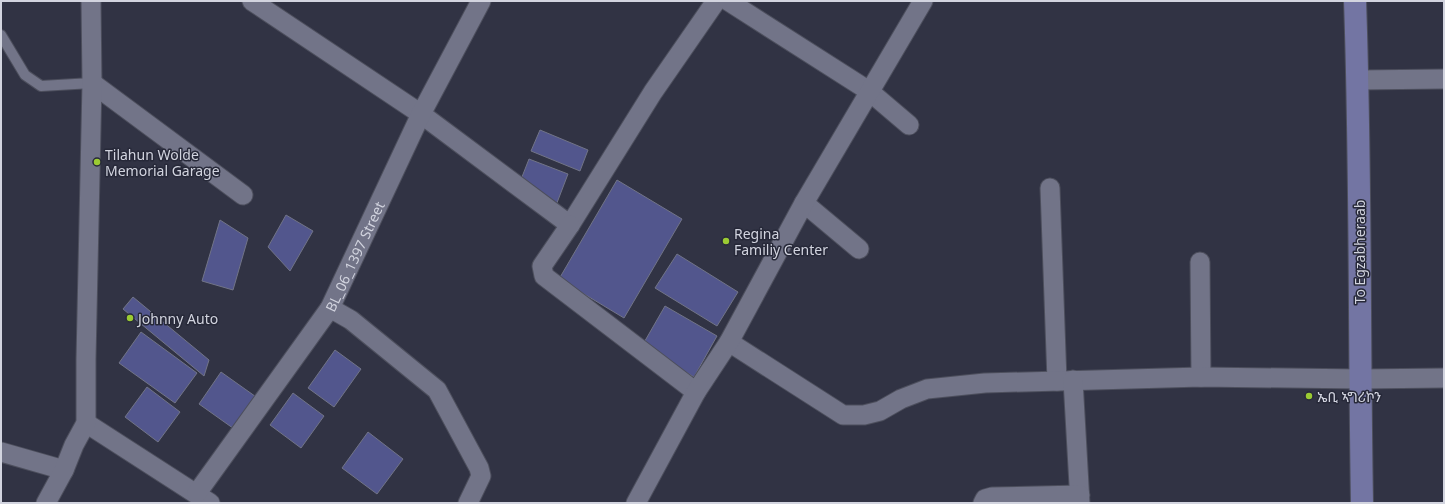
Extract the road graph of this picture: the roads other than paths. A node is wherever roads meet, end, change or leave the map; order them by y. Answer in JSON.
{"nodes":[{"id":1,"x":91,"y":1,"type":"edge"},
{"id":2,"x":252,"y":1,"type":"edge"},
{"id":3,"x":481,"y":1,"type":"edge"},
{"id":4,"x":716,"y":1,"type":"edge"},
{"id":5,"x":728,"y":1,"type":"edge"},
{"id":6,"x":923,"y":1,"type":"edge"},
{"id":7,"x":1355,"y":1,"type":"edge"},
{"id":8,"x":1,"y":35,"type":"edge"},
{"id":9,"x":1444,"y":79,"type":"edge"},
{"id":10,"x":1358,"y":80,"type":"junction"},
{"id":11,"x":92,"y":83,"type":"junction"},
{"id":12,"x":870,"y":90,"type":"junction"},
{"id":13,"x":421,"y":114,"type":"junction"},
{"id":14,"x":909,"y":125,"type":"dead end"},
{"id":15,"x":1050,"y":188,"type":"dead end"},
{"id":16,"x":243,"y":195,"type":"dead end"},
{"id":17,"x":804,"y":203,"type":"junction"},
{"id":18,"x":570,"y":225,"type":"junction"},
{"id":19,"x":860,"y":249,"type":"dead end"},
{"id":20,"x":1200,"y":262,"type":"dead end"},
{"id":21,"x":330,"y":308,"type":"junction"},
{"id":22,"x":730,"y":342,"type":"junction"},
{"id":23,"x":1201,"y":377,"type":"junction"},
{"id":24,"x":1444,"y":378,"type":"edge"},
{"id":25,"x":1360,"y":379,"type":"junction"},
{"id":26,"x":1065,"y":380,"type":"junction"},
{"id":27,"x":696,"y":392,"type":"junction"},
{"id":28,"x":86,"y":423,"type":"junction"},
{"id":29,"x":1,"y":452,"type":"edge"},
{"id":30,"x":64,"y":470,"type":"junction"},
{"id":31,"x":204,"y":498,"type":"edge"},
{"id":32,"x":1080,"y":499,"type":"edge"},
{"id":33,"x":46,"y":503,"type":"edge"},
{"id":34,"x":468,"y":503,"type":"edge"},
{"id":35,"x":636,"y":503,"type":"edge"},
{"id":36,"x":983,"y":503,"type":"edge"},
{"id":37,"x":1362,"y":503,"type":"edge"}],
"edges":[{"from":1,"to":11,"type":"street"},
{"from":2,"to":13,"type":"street"},
{"from":3,"to":13,"type":"street","name":"BL_06_1397 Street"},
{"from":4,"to":18,"type":"street"},
{"from":5,"to":12,"type":"street"},
{"from":6,"to":12,"type":"street"},
{"from":7,"to":10,"type":"main road","name":"To Egzabheraab"},
{"from":8,"to":11,"type":"lane"},
{"from":9,"to":10,"type":"street"},
{"from":10,"to":25,"type":"main road","name":"To Egzabheraab"},
{"from":11,"to":16,"type":"street"},
{"from":11,"to":28,"type":"street"},
{"from":12,"to":14,"type":"street"},
{"from":12,"to":17,"type":"street"},
{"from":13,"to":18,"type":"street"},
{"from":13,"to":21,"type":"street","name":"BL_06_1397 Street"},
{"from":15,"to":26,"type":"street"},
{"from":17,"to":19,"type":"street"},
{"from":17,"to":22,"type":"street"},
{"from":18,"to":27,"type":"street"},
{"from":20,"to":23,"type":"street"},
{"from":21,"to":31,"type":"street","name":"BL_06_1397 Street"},
{"from":21,"to":34,"type":"street"},
{"from":22,"to":26,"type":"street"},
{"from":22,"to":27,"type":"street"},
{"from":23,"to":25,"type":"street"},
{"from":23,"to":26,"type":"street"},
{"from":24,"to":25,"type":"street"},
{"from":25,"to":37,"type":"main road","name":"To Egzabheraab"},
{"from":26,"to":32,"type":"street"},
{"from":27,"to":35,"type":"street"},
{"from":28,"to":30,"type":"street"},
{"from":28,"to":31,"type":"street"},
{"from":29,"to":30,"type":"street"},
{"from":30,"to":33,"type":"street"},
{"from":32,"to":36,"type":"street"}]}
